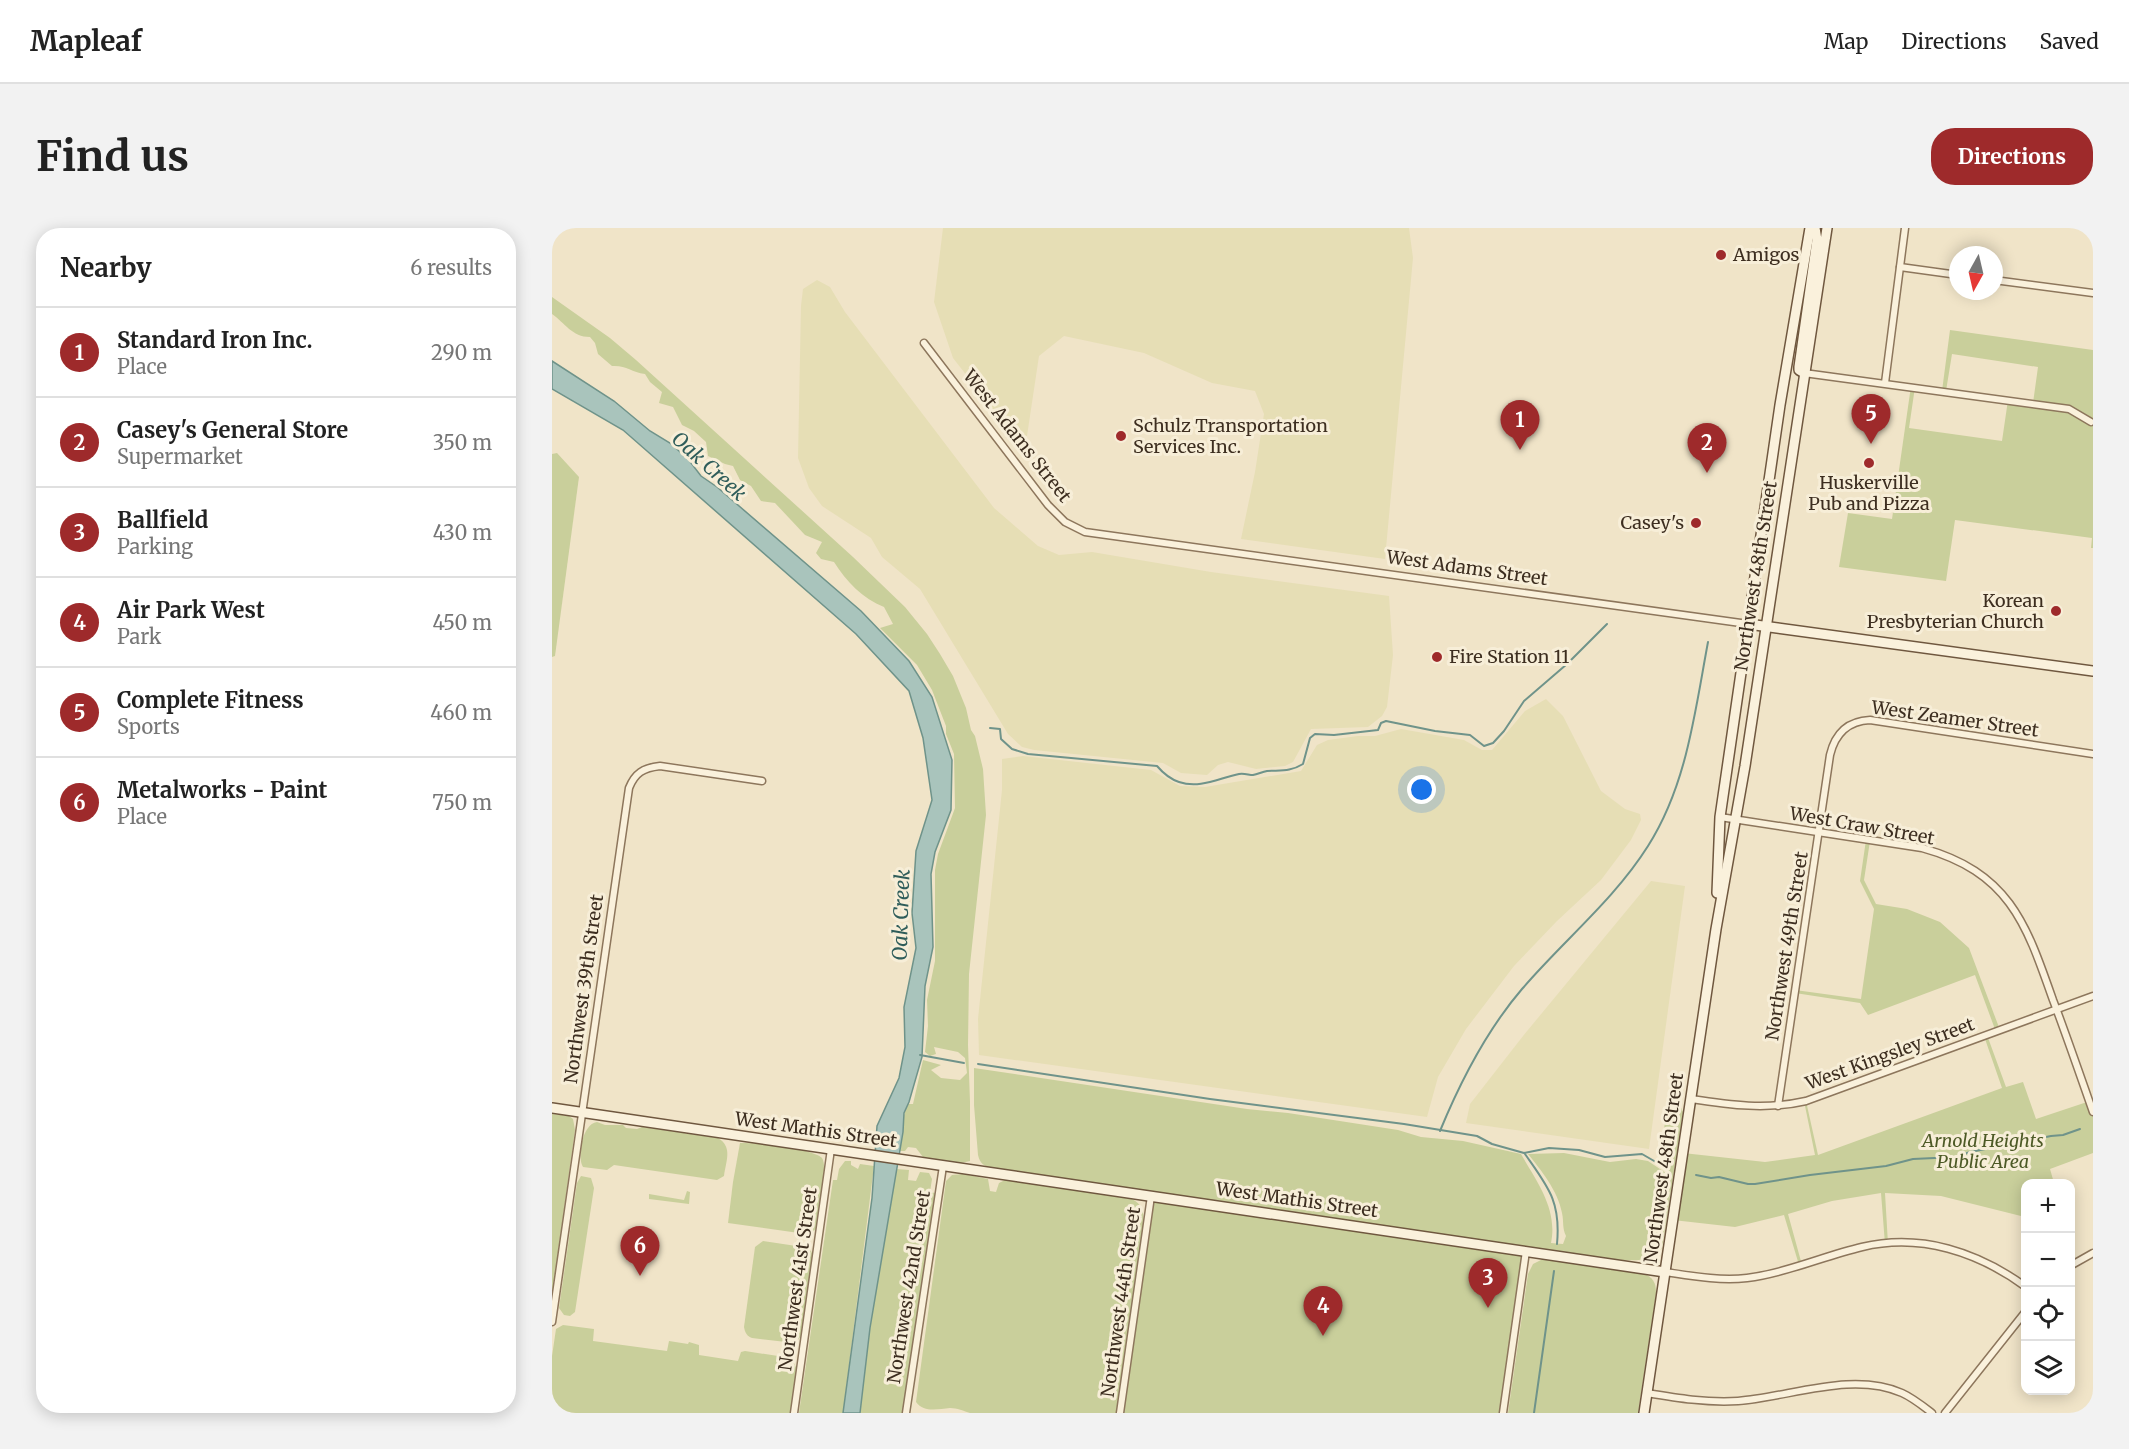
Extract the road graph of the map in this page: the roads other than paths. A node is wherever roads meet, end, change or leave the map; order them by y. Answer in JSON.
{"nodes":[{"id":1,"x":1812,"y":228,"type":"edge"},
{"id":2,"x":1827,"y":228,"type":"edge"},
{"id":3,"x":1905,"y":228,"type":"edge"},
{"id":4,"x":1900,"y":267,"type":"junction"},
{"id":5,"x":1949,"y":274,"type":"edge"},
{"id":6,"x":2003,"y":281,"type":"edge"},
{"id":7,"x":2093,"y":293,"type":"edge"},
{"id":8,"x":924,"y":343,"type":"dead end"},
{"id":9,"x":1804,"y":373,"type":"junction"},
{"id":10,"x":1885,"y":383,"type":"junction"},
{"id":11,"x":2091,"y":422,"type":"dead end"},
{"id":12,"x":1748,"y":624,"type":"junction"},
{"id":13,"x":1765,"y":626,"type":"junction"},
{"id":14,"x":2093,"y":671,"type":"edge"},
{"id":15,"x":2093,"y":754,"type":"edge"},
{"id":16,"x":1830,"y":755,"type":"joint"},
{"id":17,"x":762,"y":781,"type":"dead end"},
{"id":18,"x":1720,"y":817,"type":"junction"},
{"id":19,"x":1735,"y":820,"type":"junction"},
{"id":20,"x":1819,"y":833,"type":"junction"},
{"id":21,"x":1716,"y":929,"type":"junction"},
{"id":22,"x":2093,"y":996,"type":"edge"},
{"id":23,"x":2057,"y":1009,"type":"junction"},
{"id":24,"x":1691,"y":1099,"type":"junction"},
{"id":25,"x":1778,"y":1106,"type":"junction"},
{"id":26,"x":552,"y":1108,"type":"edge"},
{"id":27,"x":581,"y":1113,"type":"junction"},
{"id":28,"x":2093,"y":1113,"type":"edge"},
{"id":29,"x":831,"y":1149,"type":"junction"},
{"id":30,"x":943,"y":1166,"type":"junction"},
{"id":31,"x":1151,"y":1196,"type":"junction"},
{"id":32,"x":1526,"y":1251,"type":"junction"},
{"id":33,"x":2093,"y":1253,"type":"edge"},
{"id":34,"x":2075,"y":1263,"type":"edge"},
{"id":35,"x":1665,"y":1272,"type":"junction"},
{"id":36,"x":2021,"y":1284,"type":"edge"},
{"id":37,"x":2021,"y":1316,"type":"edge"},
{"id":38,"x":552,"y":1322,"type":"edge"},
{"id":39,"x":1647,"y":1394,"type":"junction"},
{"id":40,"x":794,"y":1413,"type":"edge"},
{"id":41,"x":906,"y":1413,"type":"edge"},
{"id":42,"x":1120,"y":1413,"type":"edge"},
{"id":43,"x":1503,"y":1413,"type":"edge"},
{"id":44,"x":1644,"y":1413,"type":"edge"},
{"id":45,"x":1932,"y":1413,"type":"edge"},
{"id":46,"x":1945,"y":1413,"type":"edge"}],
"edges":[{"from":1,"to":9,"type":"main road"},
{"from":1,"to":12,"type":"main road","name":"Northwest 48th Street"},
{"from":2,"to":9,"type":"main road","name":"Northwest 48th Street"},
{"from":3,"to":4,"type":"street"},
{"from":4,"to":5,"type":"street"},
{"from":4,"to":10,"type":"street"},
{"from":6,"to":7,"type":"street"},
{"from":8,"to":12,"type":"street","name":"West Adams Street"},
{"from":9,"to":10,"type":"street"},
{"from":9,"to":13,"type":"main road","name":"Northwest 48th Street"},
{"from":10,"to":11,"type":"street"},
{"from":12,"to":13,"type":"main road","name":"West Adams Street"},
{"from":12,"to":18,"type":"main road","name":"Northwest 48th Street"},
{"from":13,"to":14,"type":"main road","name":"West Adams Street"},
{"from":13,"to":19,"type":"main road","name":"Northwest 48th Street"},
{"from":15,"to":16,"type":"street","name":"West Zeamer Street"},
{"from":16,"to":20,"type":"street","name":"Northwest 49th Street"},
{"from":17,"to":27,"type":"street","name":"Northwest 39th Street"},
{"from":18,"to":19,"type":"street","name":"West Craw Street"},
{"from":18,"to":21,"type":"main road","name":"Northwest 48th Street"},
{"from":19,"to":20,"type":"street","name":"West Craw Street"},
{"from":19,"to":21,"type":"main road","name":"Northwest 48th Street"},
{"from":20,"to":23,"type":"street","name":"West Craw Street"},
{"from":20,"to":25,"type":"street","name":"Northwest 49th Street"},
{"from":21,"to":24,"type":"main road","name":"Northwest 48th Street"},
{"from":22,"to":23,"type":"street","name":"West Kingsley Street"},
{"from":23,"to":25,"type":"street","name":"West Kingsley Street"},
{"from":23,"to":28,"type":"street","name":"West Craw Street"},
{"from":24,"to":25,"type":"street","name":"West Kingsley Street"},
{"from":24,"to":35,"type":"main road","name":"Northwest 48th Street"},
{"from":26,"to":27,"type":"main road","name":"West Mathis Street"},
{"from":27,"to":29,"type":"main road","name":"West Mathis Street"},
{"from":27,"to":38,"type":"street","name":"Northwest 39th Street"},
{"from":29,"to":30,"type":"main road","name":"West Mathis Street"},
{"from":29,"to":40,"type":"street","name":"Northwest 41st Street"},
{"from":30,"to":31,"type":"main road","name":"West Mathis Street"},
{"from":30,"to":41,"type":"street","name":"Northwest 42nd Street"},
{"from":31,"to":32,"type":"main road","name":"West Mathis Street"},
{"from":31,"to":42,"type":"street","name":"Northwest 44th Street"},
{"from":32,"to":35,"type":"main road","name":"West Mathis Street"},
{"from":32,"to":43,"type":"street"},
{"from":33,"to":34,"type":"street"},
{"from":35,"to":36,"type":"street","name":"West Mathis Street"},
{"from":35,"to":39,"type":"main road","name":"Northwest 48th Street"},
{"from":37,"to":46,"type":"street"},
{"from":39,"to":44,"type":"main road","name":"Northwest 48th Street"},
{"from":39,"to":45,"type":"street"}]}
